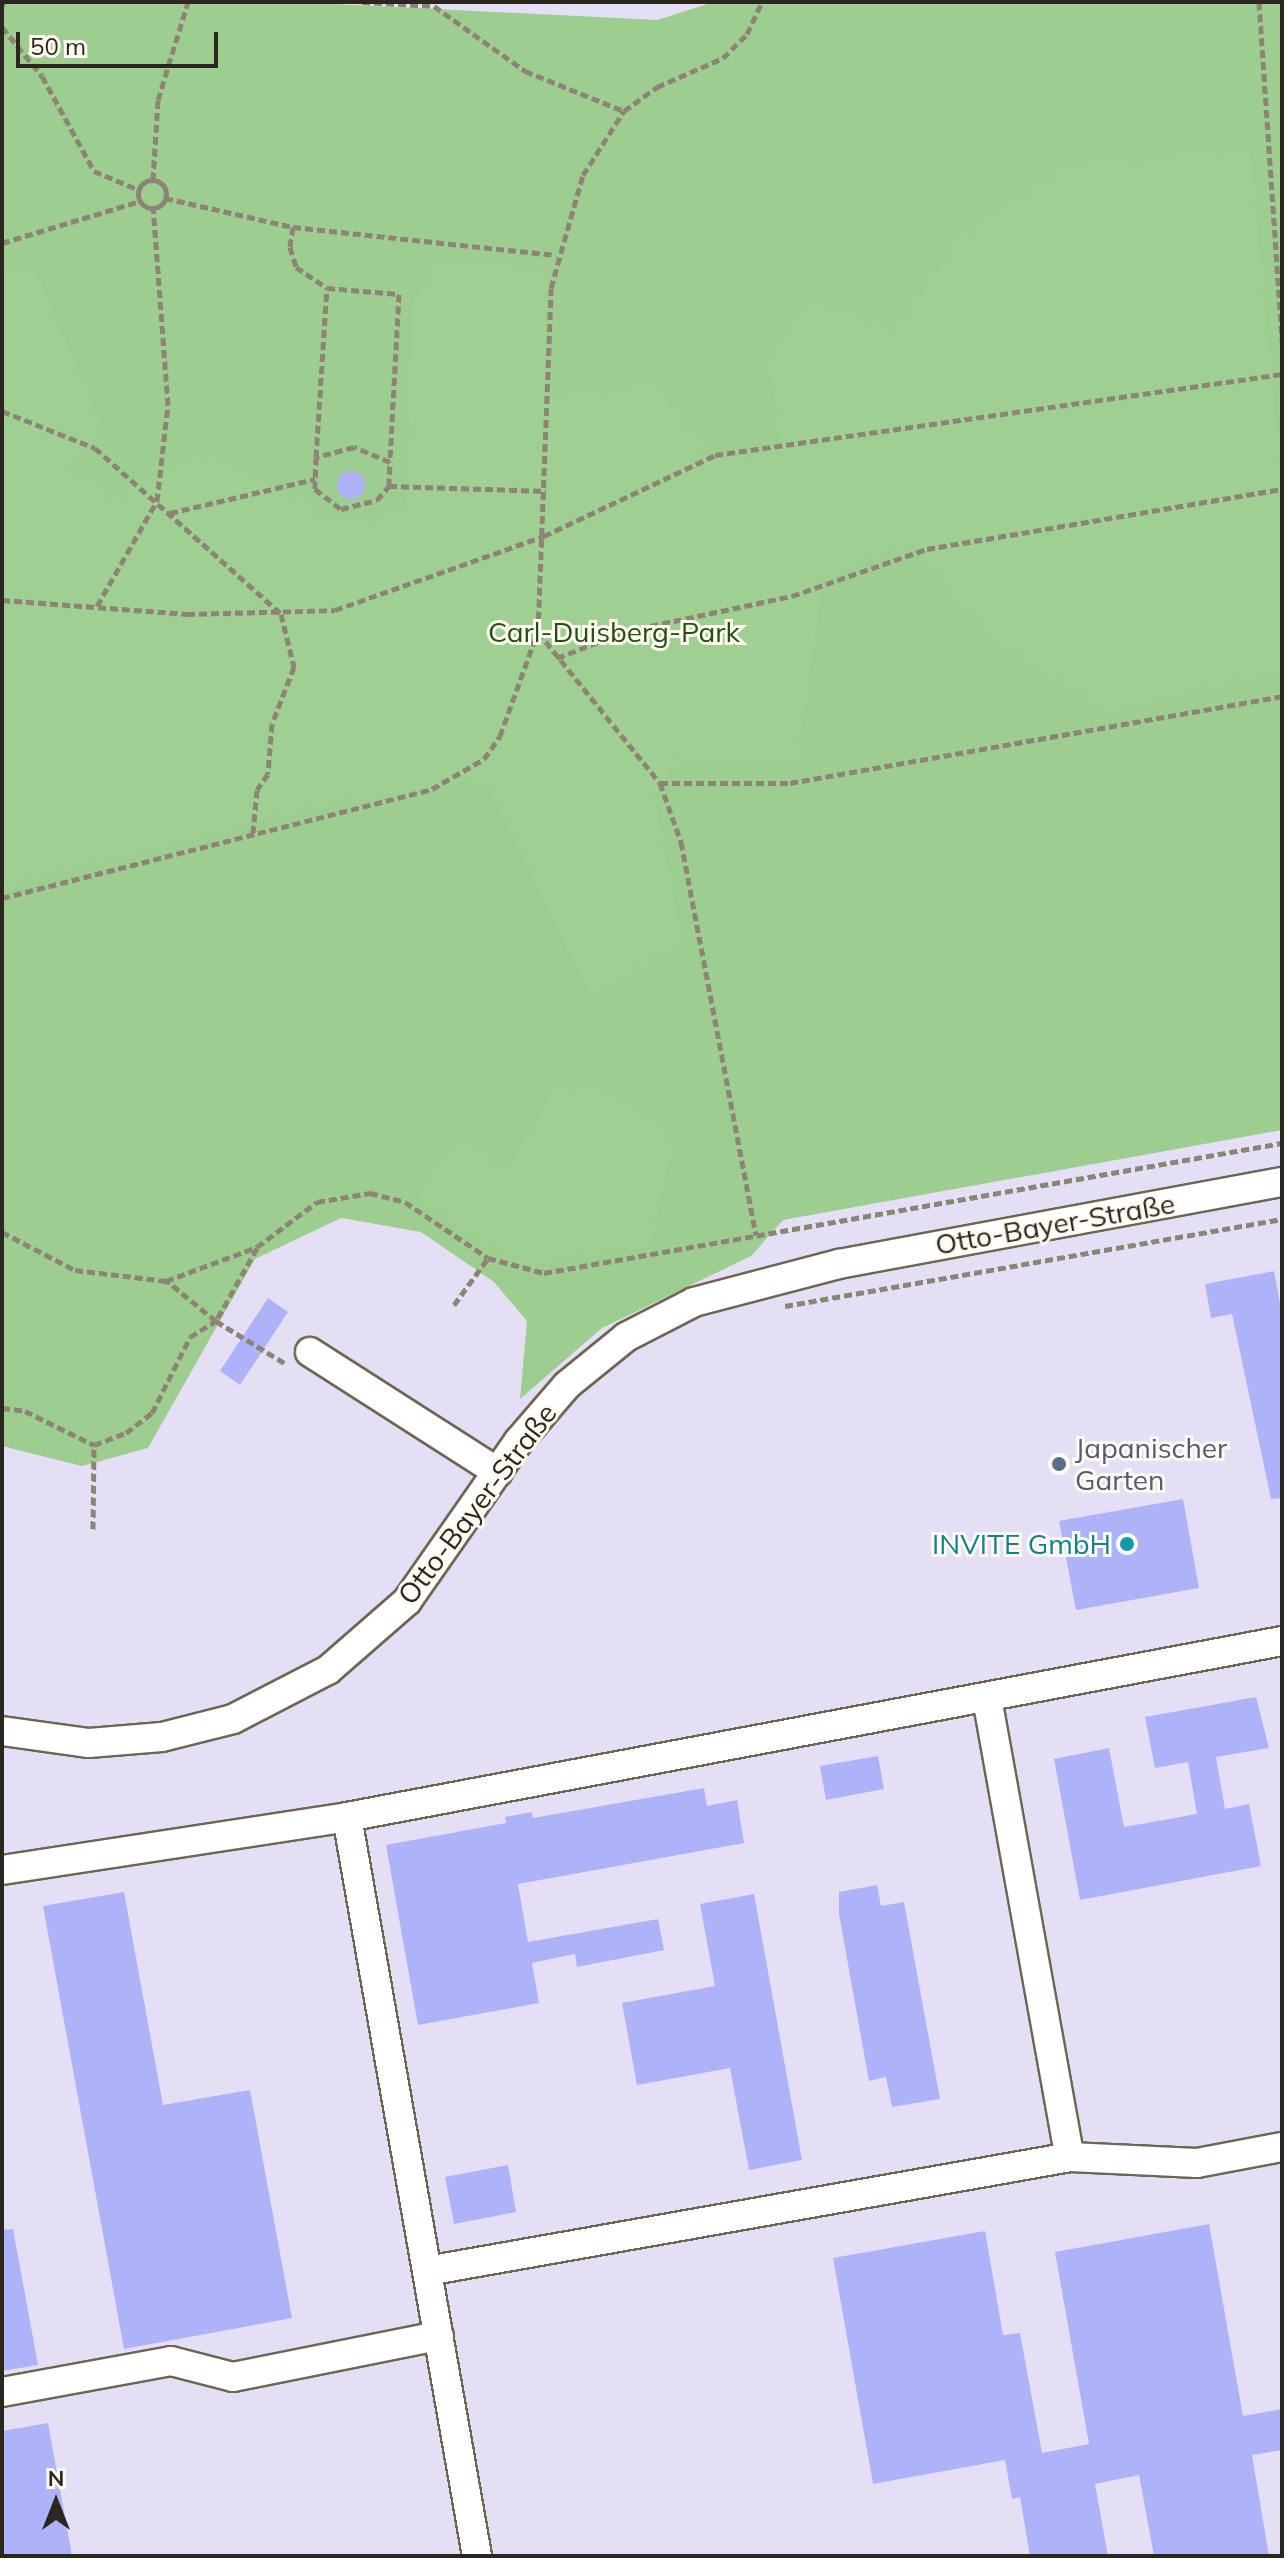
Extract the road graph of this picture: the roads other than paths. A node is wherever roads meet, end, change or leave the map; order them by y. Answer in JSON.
{"nodes":[{"id":1,"x":1282,"y":1182,"type":"edge"},
{"id":2,"x":304,"y":1362,"type":"road end"},
{"id":3,"x":498,"y":1472,"type":"junction"},
{"id":4,"x":1282,"y":1641,"type":"edge"},
{"id":5,"x":987,"y":1698,"type":"junction"},
{"id":6,"x":2,"y":1731,"type":"edge"},
{"id":7,"x":347,"y":1817,"type":"junction"},
{"id":8,"x":2,"y":1870,"type":"edge"},
{"id":9,"x":1282,"y":2147,"type":"edge"},
{"id":10,"x":1070,"y":2157,"type":"junction"},
{"id":11,"x":427,"y":2271,"type":"junction"},
{"id":12,"x":439,"y":2336,"type":"junction"},
{"id":13,"x":2,"y":2392,"type":"edge"},
{"id":14,"x":477,"y":2556,"type":"edge"}],
"edges":[{"from":1,"to":3,"type":"street","name":"Otto-Bayer-Straße"},
{"from":2,"to":3,"type":"street"},
{"from":3,"to":6,"type":"street","name":"Otto-Bayer-Straße"},
{"from":4,"to":5,"type":"street"},
{"from":5,"to":7,"type":"street"},
{"from":5,"to":10,"type":"street"},
{"from":7,"to":8,"type":"street"},
{"from":7,"to":11,"type":"street"},
{"from":9,"to":10,"type":"street"},
{"from":10,"to":11,"type":"street"},
{"from":11,"to":12,"type":"street"},
{"from":12,"to":13,"type":"street"},
{"from":12,"to":14,"type":"street"}]}
